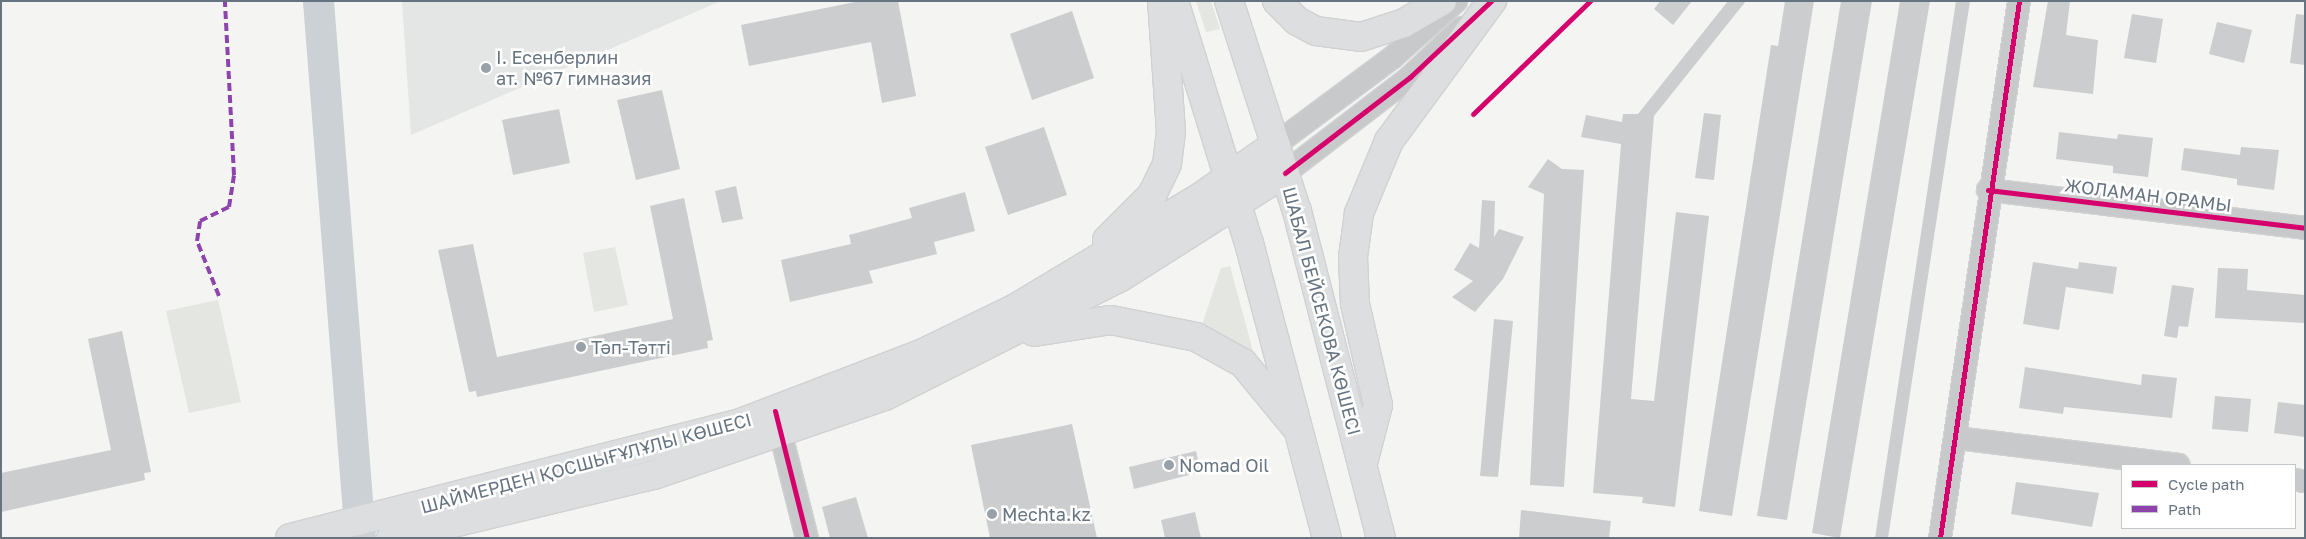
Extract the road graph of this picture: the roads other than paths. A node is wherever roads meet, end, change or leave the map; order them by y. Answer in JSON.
{"nodes":[{"id":1,"x":1162,"y":1,"type":"edge"},
{"id":2,"x":1174,"y":1,"type":"edge"},
{"id":3,"x":1229,"y":1,"type":"edge"},
{"id":4,"x":1277,"y":1,"type":"edge"},
{"id":5,"x":1442,"y":1,"type":"edge"},
{"id":6,"x":1456,"y":1,"type":"edge"},
{"id":7,"x":1491,"y":1,"type":"edge"},
{"id":8,"x":2019,"y":1,"type":"edge"},
{"id":9,"x":1276,"y":144,"type":"junction"},
{"id":10,"x":1285,"y":173,"type":"junction"},
{"id":11,"x":1229,"y":178,"type":"junction"},
{"id":12,"x":1988,"y":190,"type":"junction"},
{"id":13,"x":1237,"y":206,"type":"junction"},
{"id":14,"x":2305,"y":228,"type":"edge"},
{"id":15,"x":1080,"y":268,"type":"junction"},
{"id":16,"x":1001,"y":339,"type":"junction"},
{"id":17,"x":779,"y":423,"type":"junction"},
{"id":18,"x":1300,"y":432,"type":"junction"},
{"id":19,"x":1956,"y":438,"type":"junction"},
{"id":20,"x":1363,"y":464,"type":"junction"},
{"id":21,"x":2170,"y":464,"type":"edge"},
{"id":22,"x":391,"y":530,"type":"edge"},
{"id":23,"x":303,"y":535,"type":"edge"},
{"id":24,"x":807,"y":538,"type":"edge"},
{"id":25,"x":1327,"y":538,"type":"edge"},
{"id":26,"x":1382,"y":538,"type":"edge"},
{"id":27,"x":1940,"y":538,"type":"edge"}],
"edges":[{"from":1,"to":15,"type":"main road"},
{"from":2,"to":11,"type":"main road"},
{"from":3,"to":9,"type":"main road","name":"ШАБАЛ БЕЙСЕКОВА КӨШЕСІ"},
{"from":4,"to":5,"type":"main road"},
{"from":6,"to":9,"type":"street","name":"ШАЙМЕРДЕН ҚОСШЫҒҰЛҰЛЫ КӨШЕСІ"},
{"from":7,"to":10,"type":"street","name":"ШАЙМЕРДЕН ҚОСШЫҒҰЛҰЛЫ КӨШЕСІ"},
{"from":7,"to":20,"type":"main road"},
{"from":8,"to":12,"type":"street"},
{"from":9,"to":10,"type":"main road","name":"ШАБАЛ БЕЙСЕКОВА КӨШЕСІ"},
{"from":9,"to":11,"type":"main road","name":"ШАЙМЕРДЕН ҚОСШЫҒҰЛҰЛЫ КӨШЕСІ"},
{"from":10,"to":13,"type":"main road","name":"ШАЙМЕРДЕН ҚОСШЫҒҰЛҰЛЫ КӨШЕСІ"},
{"from":10,"to":20,"type":"main road","name":"ШАБАЛ БЕЙСЕКОВА КӨШЕСІ"},
{"from":11,"to":13,"type":"main road"},
{"from":11,"to":15,"type":"main road","name":"ШАЙМЕРДЕН ҚОСШЫҒҰЛҰЛЫ КӨШЕСІ"},
{"from":12,"to":14,"type":"street","name":"ЖОЛАМАН ОРАМЫ"},
{"from":12,"to":19,"type":"street"},
{"from":13,"to":16,"type":"main road","name":"ШАЙМЕРДЕН ҚОСШЫҒҰЛҰЛЫ КӨШЕСІ"},
{"from":13,"to":18,"type":"main road"},
{"from":15,"to":17,"type":"main road","name":"ШАЙМЕРДЕН ҚОСШЫҒҰЛҰЛЫ КӨШЕСІ"},
{"from":16,"to":17,"type":"main road","name":"ШАЙМЕРДЕН ҚОСШЫҒҰЛҰЛЫ КӨШЕСІ"},
{"from":16,"to":18,"type":"main road"},
{"from":17,"to":22,"type":"main road","name":"ШАЙМЕРДЕН ҚОСШЫҒҰЛҰЛЫ КӨШЕСІ"},
{"from":17,"to":24,"type":"street"},
{"from":18,"to":25,"type":"main road"},
{"from":19,"to":21,"type":"street"},
{"from":19,"to":27,"type":"street"},
{"from":20,"to":26,"type":"main road","name":"ШАБАЛ БЕЙСЕКОВА КӨШЕСІ"},
{"from":22,"to":23,"type":"main road","name":"ШАЙМЕРДЕН ҚОСШЫҒҰЛҰЛЫ КӨШЕСІ"}]}
